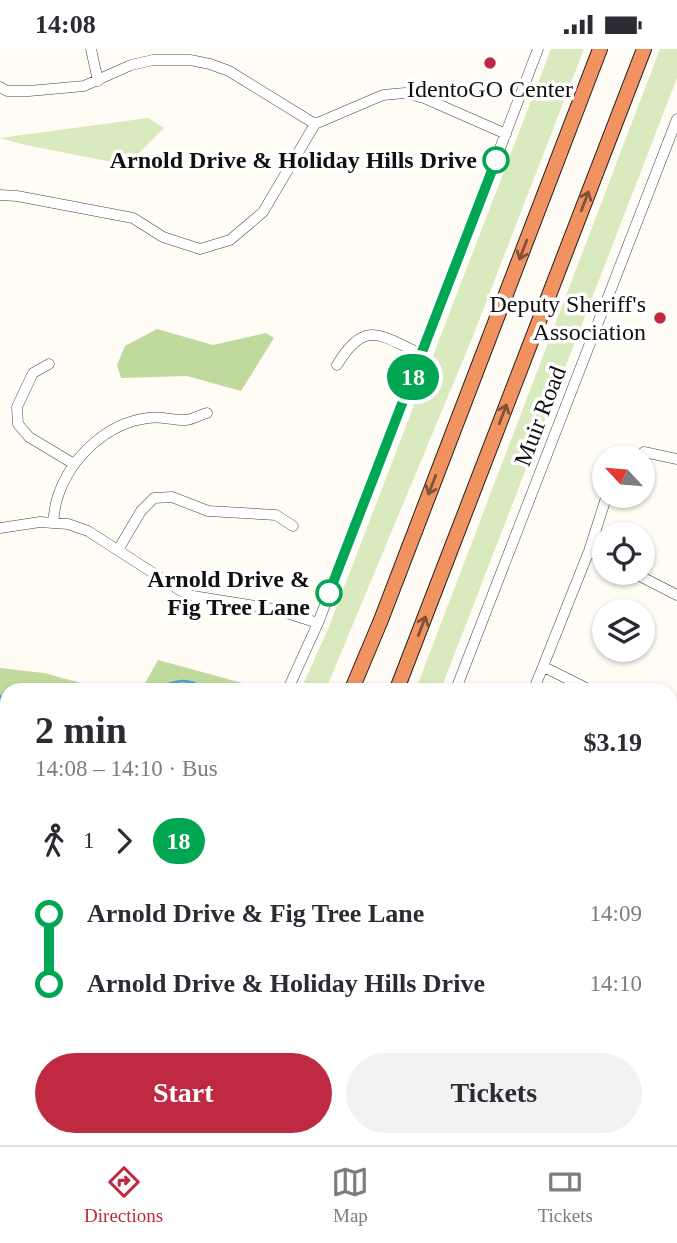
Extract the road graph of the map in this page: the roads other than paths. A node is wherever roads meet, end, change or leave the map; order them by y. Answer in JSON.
{"nodes":[{"id":1,"x":92,"y":49,"type":"edge"},
{"id":2,"x":538,"y":49,"type":"edge"},
{"id":3,"x":600,"y":49,"type":"edge"},
{"id":4,"x":643,"y":49,"type":"edge"},
{"id":5,"x":98,"y":81,"type":"junction"},
{"id":6,"x":0,"y":87,"type":"edge"},
{"id":7,"x":677,"y":119,"type":"edge"},
{"id":8,"x":316,"y":124,"type":"junction"},
{"id":9,"x":506,"y":134,"type":"junction"},
{"id":10,"x":0,"y":195,"type":"edge"},
{"id":11,"x":421,"y":355,"type":"junction"},
{"id":12,"x":49,"y":365,"type":"dead end"},
{"id":13,"x":337,"y":365,"type":"dead end"},
{"id":14,"x":207,"y":413,"type":"dead end"},
{"id":15,"x":655,"y":454,"type":"edge"},
{"id":16,"x":677,"y":459,"type":"edge"},
{"id":17,"x":74,"y":464,"type":"junction"},
{"id":18,"x":603,"y":508,"type":"edge"},
{"id":19,"x":53,"y":523,"type":"junction"},
{"id":20,"x":293,"y":526,"type":"dead end"},
{"id":21,"x":0,"y":528,"type":"edge"},
{"id":22,"x":118,"y":550,"type":"junction"},
{"id":23,"x":589,"y":551,"type":"junction"},
{"id":24,"x":592,"y":552,"type":"edge"},
{"id":25,"x":655,"y":584,"type":"edge"},
{"id":26,"x":677,"y":595,"type":"edge"},
{"id":27,"x":318,"y":623,"type":"junction"},
{"id":28,"x":544,"y":667,"type":"junction"},
{"id":29,"x":291,"y":683,"type":"edge"},
{"id":30,"x":354,"y":683,"type":"edge"},
{"id":31,"x":399,"y":683,"type":"edge"},
{"id":32,"x":458,"y":683,"type":"edge"},
{"id":33,"x":537,"y":683,"type":"edge"},
{"id":34,"x":576,"y":683,"type":"edge"}],
"edges":[{"from":1,"to":5,"type":"street"},
{"from":2,"to":9,"type":"street"},
{"from":3,"to":30,"type":"highway","one_way":true},
{"from":31,"to":4,"type":"highway","one_way":true},
{"from":5,"to":6,"type":"street"},
{"from":5,"to":8,"type":"street"},
{"from":7,"to":32,"type":"street","name":"Muir Road"},
{"from":8,"to":9,"type":"street"},
{"from":8,"to":10,"type":"street"},
{"from":9,"to":11,"type":"street"},
{"from":11,"to":13,"type":"street"},
{"from":11,"to":27,"type":"street"},
{"from":12,"to":17,"type":"street"},
{"from":14,"to":17,"type":"street"},
{"from":15,"to":16,"type":"street"},
{"from":17,"to":19,"type":"street"},
{"from":18,"to":23,"type":"street"},
{"from":19,"to":21,"type":"street"},
{"from":19,"to":22,"type":"street"},
{"from":20,"to":22,"type":"street"},
{"from":22,"to":27,"type":"street"},
{"from":23,"to":24,"type":"street"},
{"from":23,"to":28,"type":"street"},
{"from":25,"to":26,"type":"street"},
{"from":27,"to":29,"type":"street"},
{"from":28,"to":33,"type":"street"},
{"from":28,"to":34,"type":"street"}]}
